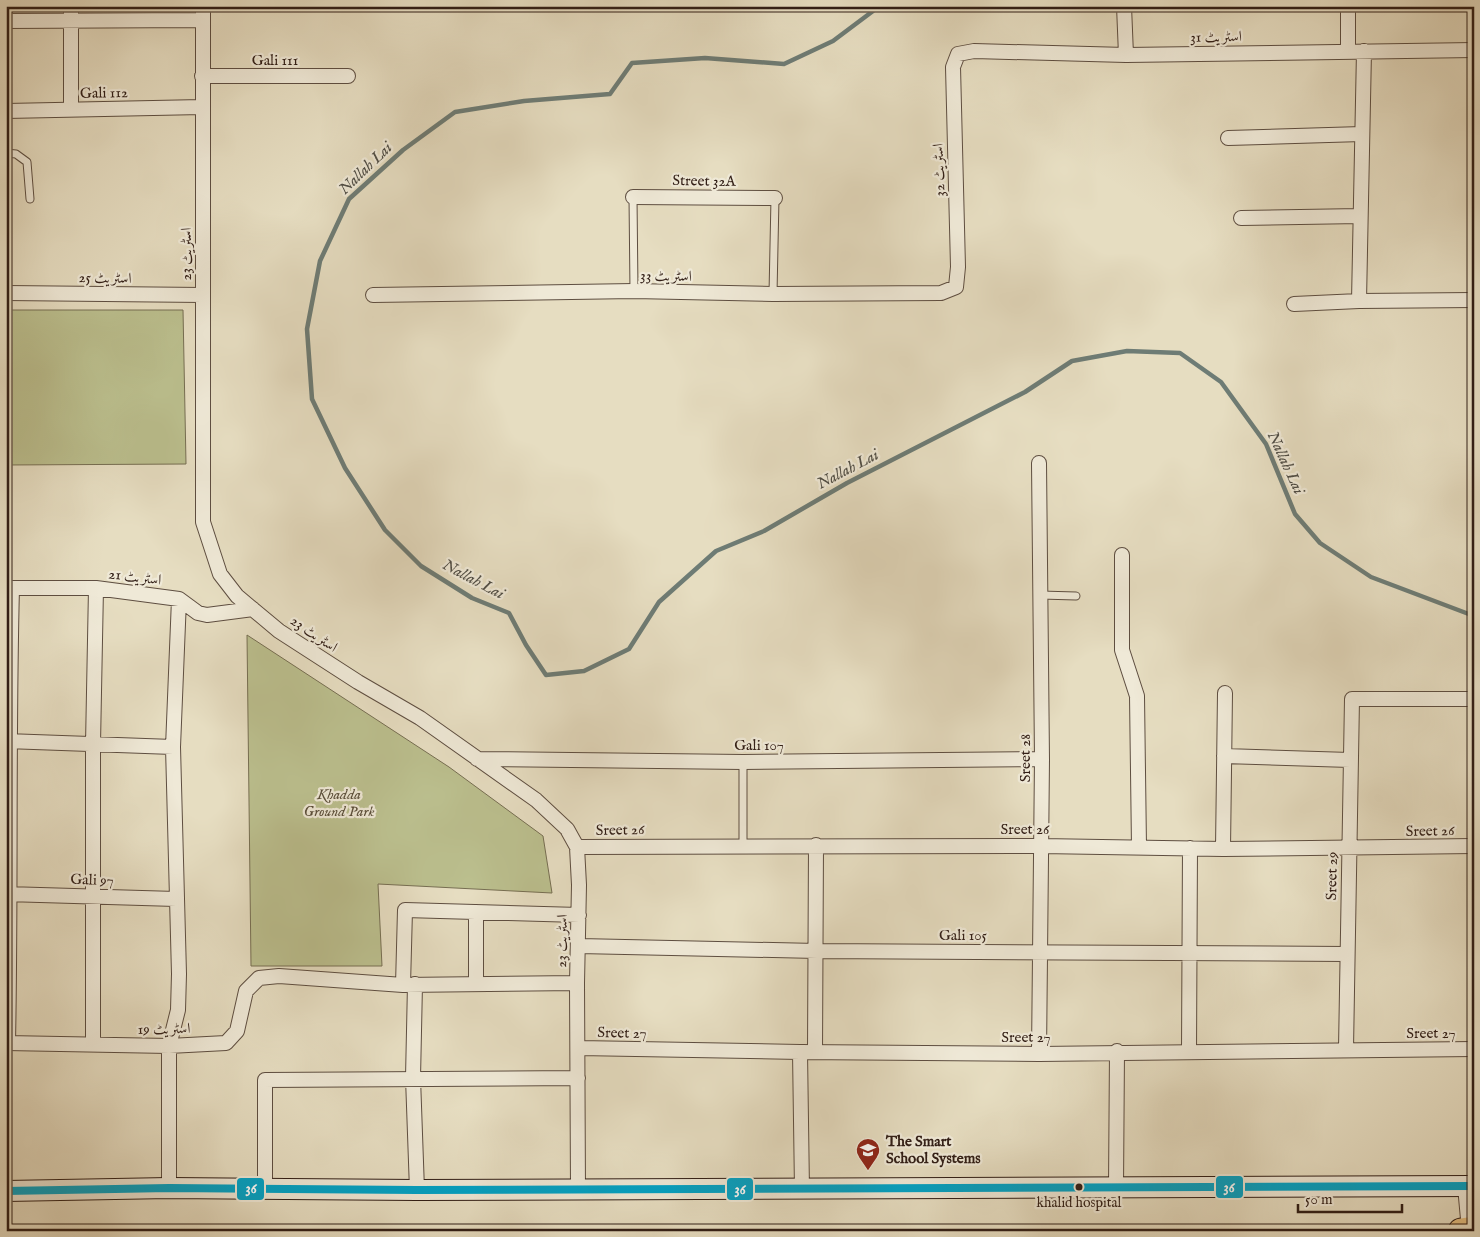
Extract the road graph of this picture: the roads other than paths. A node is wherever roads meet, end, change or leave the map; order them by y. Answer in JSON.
{"nodes":[{"id":1,"x":71,"y":6,"type":"edge"},
{"id":2,"x":1124,"y":6,"type":"edge"},
{"id":3,"x":1348,"y":6,"type":"edge"},
{"id":4,"x":202,"y":13,"type":"edge"},
{"id":5,"x":6,"y":21,"type":"edge"},
{"id":6,"x":71,"y":22,"type":"junction"},
{"id":7,"x":1474,"y":50,"type":"edge"},
{"id":8,"x":1364,"y":51,"type":"junction"},
{"id":9,"x":1348,"y":52,"type":"junction"},
{"id":10,"x":958,"y":54,"type":"joint"},
{"id":11,"x":1126,"y":54,"type":"junction"},
{"id":12,"x":202,"y":76,"type":"junction"},
{"id":13,"x":348,"y":76,"type":"dead end"},
{"id":14,"x":202,"y":107,"type":"junction"},
{"id":15,"x":72,"y":110,"type":"junction"},
{"id":16,"x":6,"y":111,"type":"edge"},
{"id":17,"x":1362,"y":134,"type":"junction"},
{"id":18,"x":1228,"y":138,"type":"dead end"},
{"id":19,"x":6,"y":153,"type":"edge"},
{"id":20,"x":632,"y":197,"type":"joint"},
{"id":21,"x":775,"y":198,"type":"joint"},
{"id":22,"x":30,"y":199,"type":"dead end"},
{"id":23,"x":1360,"y":216,"type":"junction"},
{"id":24,"x":1241,"y":218,"type":"dead end"},
{"id":25,"x":956,"y":287,"type":"joint"},
{"id":26,"x":634,"y":291,"type":"junction"},
{"id":27,"x":6,"y":293,"type":"edge"},
{"id":28,"x":373,"y":294,"type":"dead end"},
{"id":29,"x":773,"y":294,"type":"junction"},
{"id":30,"x":203,"y":295,"type":"junction"},
{"id":31,"x":1474,"y":300,"type":"edge"},
{"id":32,"x":1358,"y":302,"type":"junction"},
{"id":33,"x":1294,"y":304,"type":"dead end"},
{"id":34,"x":1040,"y":463,"type":"dead end"},
{"id":35,"x":1122,"y":555,"type":"dead end"},
{"id":36,"x":9,"y":588,"type":"edge"},
{"id":37,"x":96,"y":588,"type":"junction"},
{"id":38,"x":1040,"y":595,"type":"junction"},
{"id":39,"x":1076,"y":596,"type":"dead end"},
{"id":40,"x":178,"y":599,"type":"junction"},
{"id":41,"x":253,"y":609,"type":"junction"},
{"id":42,"x":1225,"y":693,"type":"dead end"},
{"id":43,"x":1474,"y":700,"type":"edge"},
{"id":44,"x":7,"y":741,"type":"edge"},
{"id":45,"x":93,"y":744,"type":"junction"},
{"id":46,"x":173,"y":747,"type":"junction"},
{"id":47,"x":1224,"y":756,"type":"junction"},
{"id":48,"x":477,"y":759,"type":"junction"},
{"id":49,"x":1042,"y":759,"type":"junction"},
{"id":50,"x":1350,"y":760,"type":"junction"},
{"id":51,"x":743,"y":762,"type":"junction"},
{"id":52,"x":743,"y":845,"type":"junction"},
{"id":53,"x":816,"y":845,"type":"junction"},
{"id":54,"x":1041,"y":846,"type":"junction"},
{"id":55,"x":1474,"y":846,"type":"edge"},
{"id":56,"x":577,"y":847,"type":"junction"},
{"id":57,"x":1139,"y":847,"type":"junction"},
{"id":58,"x":1190,"y":848,"type":"junction"},
{"id":59,"x":1348,"y":848,"type":"junction"},
{"id":60,"x":1223,"y":849,"type":"junction"},
{"id":61,"x":8,"y":894,"type":"edge"},
{"id":62,"x":94,"y":897,"type":"junction"},
{"id":63,"x":176,"y":899,"type":"junction"},
{"id":64,"x":476,"y":912,"type":"junction"},
{"id":65,"x":579,"y":915,"type":"junction"},
{"id":66,"x":579,"y":946,"type":"junction"},
{"id":67,"x":816,"y":951,"type":"junction"},
{"id":68,"x":1041,"y":952,"type":"junction"},
{"id":69,"x":1188,"y":954,"type":"junction"},
{"id":70,"x":1347,"y":954,"type":"junction"},
{"id":71,"x":577,"y":983,"type":"junction"},
{"id":72,"x":409,"y":984,"type":"junction"},
{"id":73,"x":476,"y":984,"type":"junction"},
{"id":74,"x":7,"y":1043,"type":"edge"},
{"id":75,"x":94,"y":1045,"type":"junction"},
{"id":76,"x":169,"y":1046,"type":"junction"},
{"id":77,"x":579,"y":1048,"type":"junction"},
{"id":78,"x":1346,"y":1049,"type":"junction"},
{"id":79,"x":1474,"y":1049,"type":"edge"},
{"id":80,"x":815,"y":1051,"type":"junction"},
{"id":81,"x":1117,"y":1051,"type":"junction"},
{"id":82,"x":800,"y":1052,"type":"junction"},
{"id":83,"x":1189,"y":1052,"type":"junction"},
{"id":84,"x":1039,"y":1054,"type":"junction"},
{"id":85,"x":413,"y":1078,"type":"junction"},
{"id":86,"x":578,"y":1078,"type":"junction"},
{"id":87,"x":1469,"y":1186,"type":"edge"},
{"id":88,"x":1116,"y":1187,"type":"junction"},
{"id":89,"x":169,"y":1188,"type":"junction"},
{"id":90,"x":578,"y":1189,"type":"junction"},
{"id":91,"x":6,"y":1190,"type":"edge"},
{"id":92,"x":265,"y":1190,"type":"junction"},
{"id":93,"x":417,"y":1190,"type":"junction"},
{"id":94,"x":802,"y":1190,"type":"junction"},
{"id":95,"x":1468,"y":1230,"type":"edge"}],
"edges":[{"from":1,"to":6,"type":"street"},
{"from":2,"to":11,"type":"street"},
{"from":3,"to":9,"type":"street"},
{"from":4,"to":6,"type":"street"},
{"from":4,"to":12,"type":"street","name":"اسٹریٹ 23"},
{"from":5,"to":6,"type":"street"},
{"from":6,"to":15,"type":"street"},
{"from":7,"to":8,"type":"street","name":"اسٹریٹ 31"},
{"from":8,"to":9,"type":"street","name":"اسٹریٹ 31"},
{"from":8,"to":17,"type":"street"},
{"from":9,"to":11,"type":"street","name":"اسٹریٹ 31"},
{"from":10,"to":11,"type":"street","name":"اسٹریٹ 31"},
{"from":10,"to":25,"type":"street","name":"اسٹریٹ 32"},
{"from":12,"to":13,"type":"street","name":"Gali 111"},
{"from":12,"to":14,"type":"street","name":"اسٹریٹ 23"},
{"from":14,"to":15,"type":"street","name":"Gali 112"},
{"from":14,"to":30,"type":"street","name":"اسٹریٹ 23"},
{"from":15,"to":16,"type":"street","name":"Gali 112"},
{"from":17,"to":18,"type":"street"},
{"from":17,"to":23,"type":"street"},
{"from":19,"to":22,"type":"lane"},
{"from":20,"to":21,"type":"street","name":"Street 32A"},
{"from":20,"to":26,"type":"lane"},
{"from":21,"to":29,"type":"lane"},
{"from":23,"to":24,"type":"street"},
{"from":23,"to":32,"type":"street"},
{"from":25,"to":29,"type":"street","name":"اسٹریٹ 33"},
{"from":26,"to":28,"type":"street","name":"اسٹریٹ 33"},
{"from":26,"to":29,"type":"street","name":"اسٹریٹ 33"},
{"from":27,"to":30,"type":"street","name":"اسٹریٹ 25"},
{"from":30,"to":41,"type":"street","name":"اسٹریٹ 23"},
{"from":31,"to":32,"type":"street"},
{"from":32,"to":33,"type":"street"},
{"from":34,"to":38,"type":"street","name":"Sreet 28"},
{"from":35,"to":57,"type":"street"},
{"from":36,"to":37,"type":"street","name":"اسٹریٹ 21"},
{"from":36,"to":44,"type":"street"},
{"from":37,"to":40,"type":"street","name":"اسٹریٹ 21"},
{"from":37,"to":45,"type":"street"},
{"from":38,"to":39,"type":"lane"},
{"from":38,"to":49,"type":"street","name":"Sreet 28"},
{"from":40,"to":41,"type":"street","name":"اسٹریٹ 21"},
{"from":40,"to":46,"type":"street"},
{"from":41,"to":48,"type":"street","name":"اسٹریٹ 23"},
{"from":42,"to":47,"type":"street"},
{"from":43,"to":50,"type":"street","name":"Sreet 29"},
{"from":44,"to":45,"type":"street"},
{"from":44,"to":61,"type":"street"},
{"from":45,"to":46,"type":"street"},
{"from":45,"to":62,"type":"street"},
{"from":46,"to":63,"type":"street"},
{"from":47,"to":50,"type":"street"},
{"from":47,"to":60,"type":"street"},
{"from":48,"to":51,"type":"street","name":"Gali 107"},
{"from":48,"to":56,"type":"street","name":"اسٹریٹ 23"},
{"from":49,"to":51,"type":"street","name":"Gali 107"},
{"from":49,"to":54,"type":"street","name":"Sreet 28"},
{"from":50,"to":59,"type":"street","name":"Sreet 29"},
{"from":51,"to":52,"type":"lane"},
{"from":52,"to":53,"type":"street","name":"Sreet 26"},
{"from":52,"to":56,"type":"street","name":"Sreet 26"},
{"from":53,"to":54,"type":"street","name":"Sreet 26"},
{"from":53,"to":67,"type":"street"},
{"from":54,"to":57,"type":"street","name":"Sreet 26"},
{"from":54,"to":68,"type":"street","name":"Sreet 28"},
{"from":55,"to":59,"type":"street","name":"Sreet 26"},
{"from":56,"to":65,"type":"street","name":"اسٹریٹ 23"},
{"from":57,"to":58,"type":"street","name":"Sreet 26"},
{"from":58,"to":60,"type":"street","name":"Sreet 26"},
{"from":58,"to":69,"type":"street"},
{"from":59,"to":60,"type":"street","name":"Sreet 26"},
{"from":59,"to":70,"type":"street","name":"Sreet 29"},
{"from":61,"to":62,"type":"street","name":"Gali 97"},
{"from":61,"to":74,"type":"street"},
{"from":62,"to":63,"type":"street","name":"Gali 97"},
{"from":62,"to":75,"type":"street"},
{"from":63,"to":76,"type":"street"},
{"from":64,"to":65,"type":"street"},
{"from":64,"to":72,"type":"street"},
{"from":64,"to":73,"type":"street"},
{"from":65,"to":66,"type":"street","name":"اسٹریٹ 23"},
{"from":66,"to":67,"type":"street","name":"Gali 105"},
{"from":66,"to":71,"type":"street","name":"اسٹریٹ 23"},
{"from":67,"to":68,"type":"street","name":"Gali 105"},
{"from":67,"to":80,"type":"street"},
{"from":68,"to":69,"type":"street","name":"Gali 105"},
{"from":68,"to":84,"type":"street","name":"Sreet 28"},
{"from":69,"to":70,"type":"street","name":"Gali 105"},
{"from":69,"to":83,"type":"street"},
{"from":70,"to":78,"type":"street","name":"Sreet 29"},
{"from":71,"to":73,"type":"street","name":"اسٹریٹ 19"},
{"from":71,"to":77,"type":"street","name":"اسٹریٹ 23"},
{"from":72,"to":73,"type":"street","name":"اسٹریٹ 19"},
{"from":72,"to":76,"type":"street","name":"اسٹریٹ 19"},
{"from":72,"to":85,"type":"street"},
{"from":74,"to":75,"type":"street","name":"اسٹریٹ 19"},
{"from":75,"to":76,"type":"street","name":"اسٹریٹ 19"},
{"from":76,"to":89,"type":"street"},
{"from":77,"to":82,"type":"street","name":"Sreet 27"},
{"from":77,"to":86,"type":"street","name":"اسٹریٹ 23"},
{"from":78,"to":79,"type":"street","name":"Sreet 27"},
{"from":78,"to":83,"type":"street","name":"Sreet 27"},
{"from":80,"to":82,"type":"street","name":"Sreet 27"},
{"from":80,"to":84,"type":"street","name":"Sreet 27"},
{"from":81,"to":83,"type":"street","name":"Sreet 27"},
{"from":81,"to":84,"type":"street","name":"Sreet 27"},
{"from":81,"to":88,"type":"street"},
{"from":82,"to":94,"type":"street"},
{"from":85,"to":86,"type":"street"},
{"from":85,"to":92,"type":"street"},
{"from":85,"to":93,"type":"street"},
{"from":86,"to":90,"type":"street","name":"اسٹریٹ 23"},
{"from":87,"to":88,"type":"main road"},
{"from":87,"to":95,"type":"street"},
{"from":88,"to":94,"type":"main road"},
{"from":89,"to":91,"type":"main road"},
{"from":89,"to":92,"type":"main road"},
{"from":90,"to":93,"type":"main road"},
{"from":90,"to":94,"type":"main road"},
{"from":92,"to":93,"type":"main road"}]}
